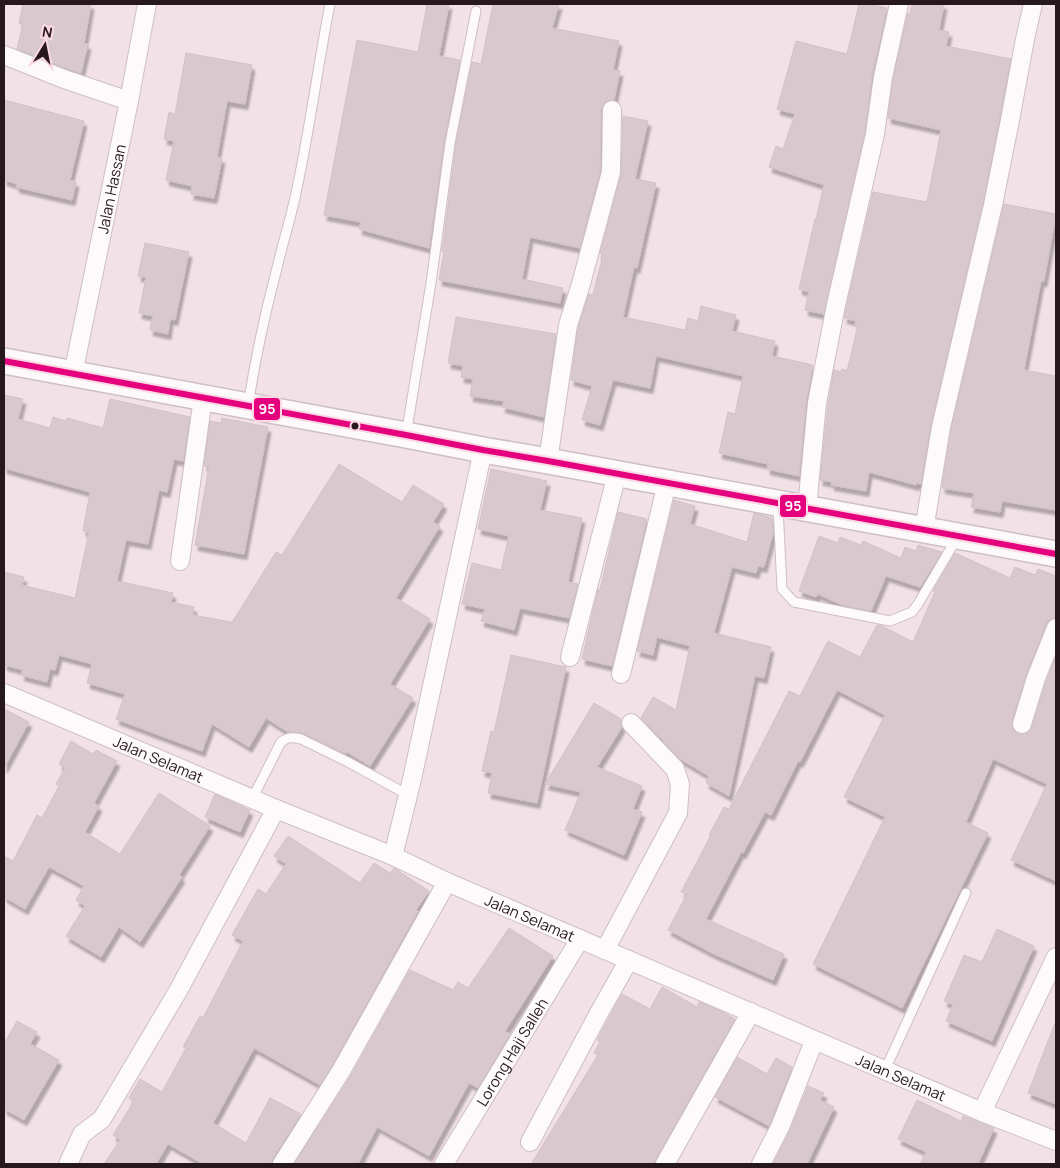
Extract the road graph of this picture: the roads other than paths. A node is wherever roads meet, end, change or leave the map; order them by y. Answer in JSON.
{"nodes":[{"id":1,"x":148,"y":4,"type":"edge"},
{"id":2,"x":330,"y":4,"type":"edge"},
{"id":3,"x":899,"y":4,"type":"edge"},
{"id":4,"x":1033,"y":4,"type":"edge"},
{"id":5,"x":476,"y":11,"type":"dead end"},
{"id":6,"x":4,"y":55,"type":"edge"},
{"id":7,"x":130,"y":101,"type":"junction"},
{"id":8,"x":612,"y":110,"type":"dead end"},
{"id":9,"x":4,"y":361,"type":"edge"},
{"id":10,"x":73,"y":374,"type":"junction"},
{"id":11,"x":203,"y":398,"type":"junction"},
{"id":12,"x":248,"y":406,"type":"junction"},
{"id":13,"x":406,"y":435,"type":"junction"},
{"id":14,"x":483,"y":450,"type":"junction"},
{"id":15,"x":548,"y":461,"type":"junction"},
{"id":16,"x":617,"y":474,"type":"junction"},
{"id":17,"x":667,"y":483,"type":"junction"},
{"id":18,"x":778,"y":503,"type":"junction"},
{"id":19,"x":807,"y":508,"type":"junction"},
{"id":20,"x":924,"y":530,"type":"junction"},
{"id":21,"x":958,"y":536,"type":"junction"},
{"id":22,"x":1056,"y":554,"type":"edge"},
{"id":23,"x":180,"y":561,"type":"dead end"},
{"id":24,"x":1056,"y":628,"type":"edge"},
{"id":25,"x":570,"y":657,"type":"dead end"},
{"id":26,"x":621,"y":674,"type":"dead end"},
{"id":27,"x":4,"y":693,"type":"edge"},
{"id":28,"x":631,"y":723,"type":"dead end"},
{"id":29,"x":1022,"y":724,"type":"dead end"},
{"id":30,"x":410,"y":787,"type":"junction"},
{"id":31,"x":252,"y":799,"type":"junction"},
{"id":32,"x":276,"y":809,"type":"junction"},
{"id":33,"x":393,"y":856,"type":"junction"},
{"id":34,"x":447,"y":882,"type":"junction"},
{"id":35,"x":966,"y":893,"type":"dead end"},
{"id":36,"x":580,"y":939,"type":"junction"},
{"id":37,"x":605,"y":950,"type":"junction"},
{"id":38,"x":1056,"y":957,"type":"edge"},
{"id":39,"x":629,"y":960,"type":"junction"},
{"id":40,"x":751,"y":1012,"type":"junction"},
{"id":41,"x":814,"y":1040,"type":"junction"},
{"id":42,"x":884,"y":1070,"type":"junction"},
{"id":43,"x":982,"y":1112,"type":"junction"},
{"id":44,"x":1056,"y":1141,"type":"edge"},
{"id":45,"x":530,"y":1142,"type":"dead end"},
{"id":46,"x":68,"y":1164,"type":"edge"},
{"id":47,"x":282,"y":1164,"type":"edge"},
{"id":48,"x":444,"y":1164,"type":"edge"},
{"id":49,"x":665,"y":1164,"type":"edge"},
{"id":50,"x":761,"y":1164,"type":"edge"}],
"edges":[{"from":1,"to":7,"type":"street","name":"Jalan Hassan"},
{"from":2,"to":12,"type":"lane"},
{"from":3,"to":19,"type":"street"},
{"from":4,"to":20,"type":"street"},
{"from":5,"to":13,"type":"lane"},
{"from":6,"to":7,"type":"street"},
{"from":7,"to":10,"type":"street","name":"Jalan Hassan"},
{"from":8,"to":15,"type":"street"},
{"from":9,"to":10,"type":"street"},
{"from":10,"to":11,"type":"street"},
{"from":11,"to":12,"type":"street"},
{"from":11,"to":23,"type":"street"},
{"from":12,"to":13,"type":"street"},
{"from":13,"to":14,"type":"street"},
{"from":14,"to":15,"type":"street"},
{"from":14,"to":30,"type":"street"},
{"from":15,"to":16,"type":"street"},
{"from":16,"to":17,"type":"street"},
{"from":16,"to":25,"type":"street"},
{"from":17,"to":18,"type":"street"},
{"from":17,"to":26,"type":"street"},
{"from":18,"to":19,"type":"street"},
{"from":18,"to":21,"type":"lane"},
{"from":19,"to":20,"type":"street"},
{"from":20,"to":21,"type":"street"},
{"from":21,"to":22,"type":"street"},
{"from":24,"to":29,"type":"street"},
{"from":27,"to":31,"type":"street","name":"Jalan Selamat"},
{"from":28,"to":37,"type":"street"},
{"from":30,"to":31,"type":"lane"},
{"from":30,"to":33,"type":"street"},
{"from":31,"to":32,"type":"street","name":"Jalan Selamat"},
{"from":32,"to":33,"type":"street","name":"Jalan Selamat"},
{"from":32,"to":46,"type":"street"},
{"from":33,"to":34,"type":"street","name":"Jalan Selamat"},
{"from":34,"to":36,"type":"street","name":"Jalan Selamat"},
{"from":34,"to":47,"type":"street"},
{"from":35,"to":42,"type":"lane"},
{"from":36,"to":37,"type":"street","name":"Jalan Selamat"},
{"from":36,"to":48,"type":"street","name":"Lorong Haji Salleh"},
{"from":37,"to":39,"type":"street","name":"Jalan Selamat"},
{"from":38,"to":43,"type":"street"},
{"from":39,"to":40,"type":"street","name":"Jalan Selamat"},
{"from":39,"to":45,"type":"street"},
{"from":40,"to":41,"type":"street","name":"Jalan Selamat"},
{"from":40,"to":49,"type":"street"},
{"from":41,"to":42,"type":"street","name":"Jalan Selamat"},
{"from":41,"to":50,"type":"street"},
{"from":42,"to":43,"type":"street","name":"Jalan Selamat"},
{"from":43,"to":44,"type":"street","name":"Jalan Selamat"}]}
